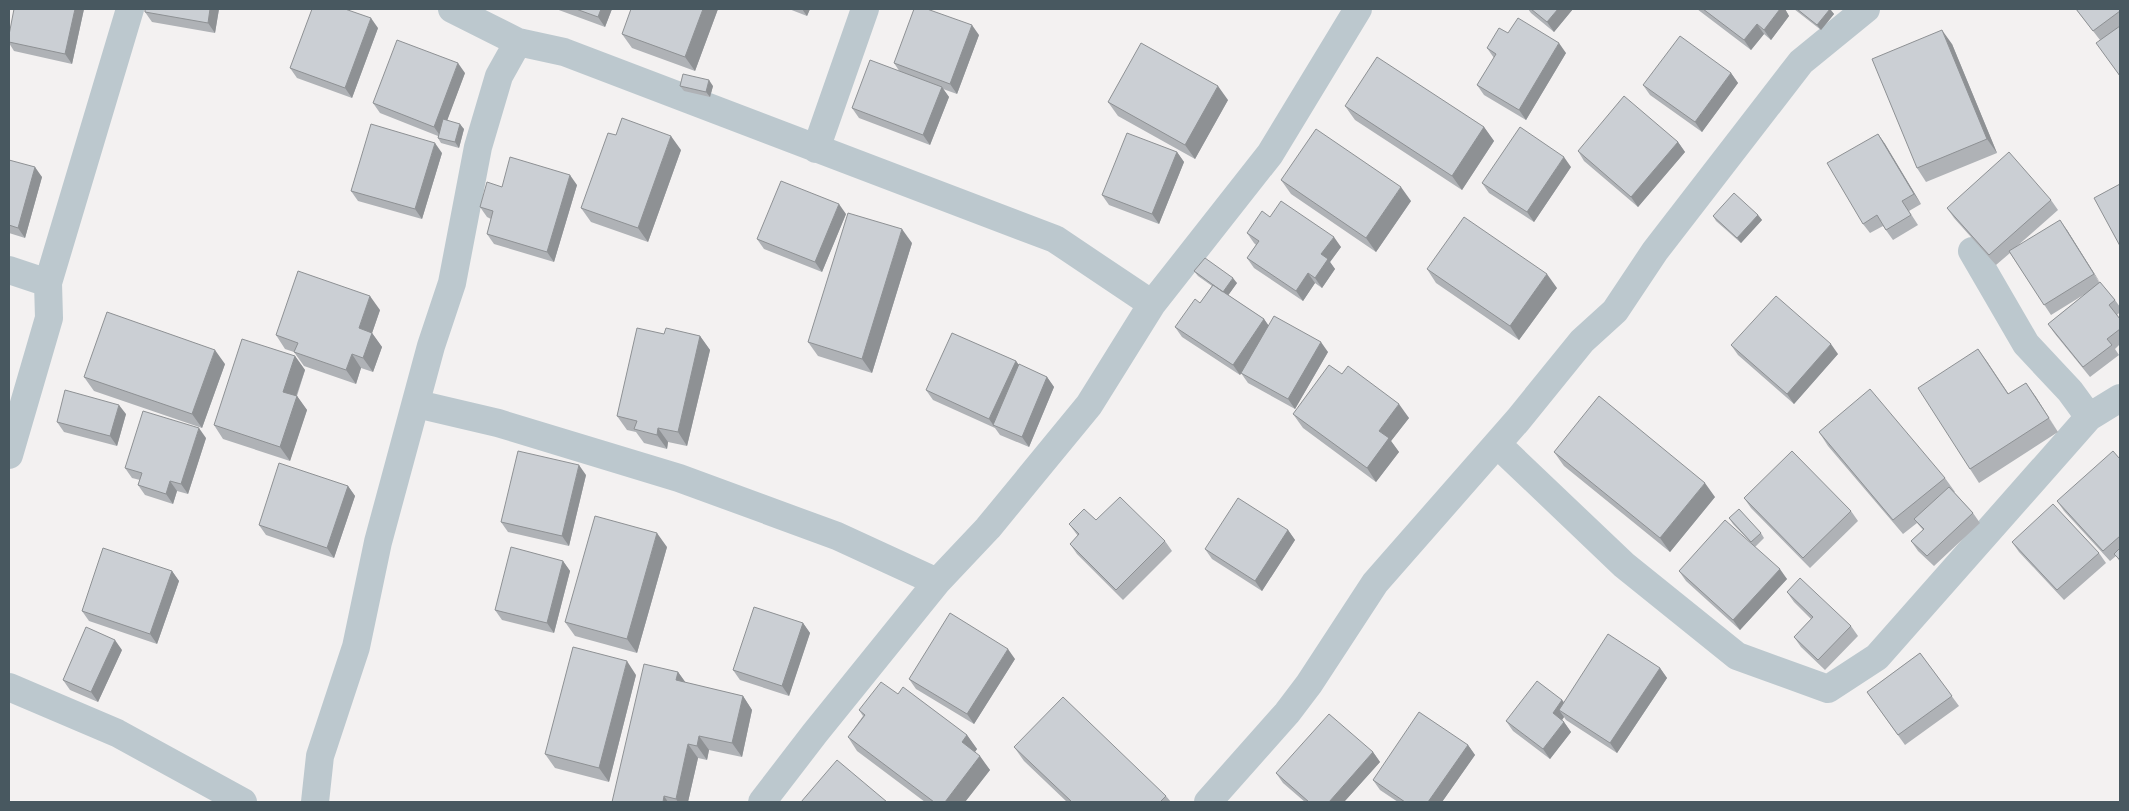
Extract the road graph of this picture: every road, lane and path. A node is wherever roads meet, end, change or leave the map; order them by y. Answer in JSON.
{"nodes":[{"id":1,"x":130,"y":9,"type":"edge"},
{"id":2,"x":452,"y":9,"type":"edge"},
{"id":3,"x":865,"y":9,"type":"edge"},
{"id":4,"x":1358,"y":9,"type":"edge"},
{"id":5,"x":1866,"y":9,"type":"edge"},
{"id":6,"x":518,"y":42,"type":"junction"},
{"id":7,"x":816,"y":149,"type":"junction"},
{"id":8,"x":1972,"y":251,"type":"edge"},
{"id":9,"x":9,"y":270,"type":"edge"},
{"id":10,"x":48,"y":283,"type":"junction"},
{"id":11,"x":1152,"y":304,"type":"junction"},
{"id":12,"x":2120,"y":400,"type":"edge"},
{"id":13,"x":417,"y":404,"type":"junction"},
{"id":14,"x":2090,"y":416,"type":"junction"},
{"id":15,"x":1497,"y":444,"type":"junction"},
{"id":16,"x":9,"y":455,"type":"edge"},
{"id":17,"x":937,"y":582,"type":"junction"},
{"id":18,"x":9,"y":688,"type":"edge"},
{"id":19,"x":243,"y":802,"type":"edge"},
{"id":20,"x":315,"y":802,"type":"edge"},
{"id":21,"x":762,"y":802,"type":"edge"},
{"id":22,"x":1208,"y":802,"type":"edge"}],
"edges":[{"from":1,"to":10,"type":"street"},
{"from":2,"to":6,"type":"street"},
{"from":3,"to":7,"type":"street"},
{"from":4,"to":11,"type":"street"},
{"from":5,"to":15,"type":"street"},
{"from":6,"to":7,"type":"street"},
{"from":6,"to":13,"type":"street"},
{"from":7,"to":11,"type":"street"},
{"from":8,"to":14,"type":"street"},
{"from":9,"to":10,"type":"street"},
{"from":10,"to":16,"type":"street"},
{"from":11,"to":17,"type":"street"},
{"from":12,"to":14,"type":"street"},
{"from":13,"to":17,"type":"street"},
{"from":13,"to":20,"type":"street"},
{"from":14,"to":15,"type":"street"},
{"from":15,"to":22,"type":"street"},
{"from":17,"to":21,"type":"street"},
{"from":18,"to":19,"type":"street"}]}
